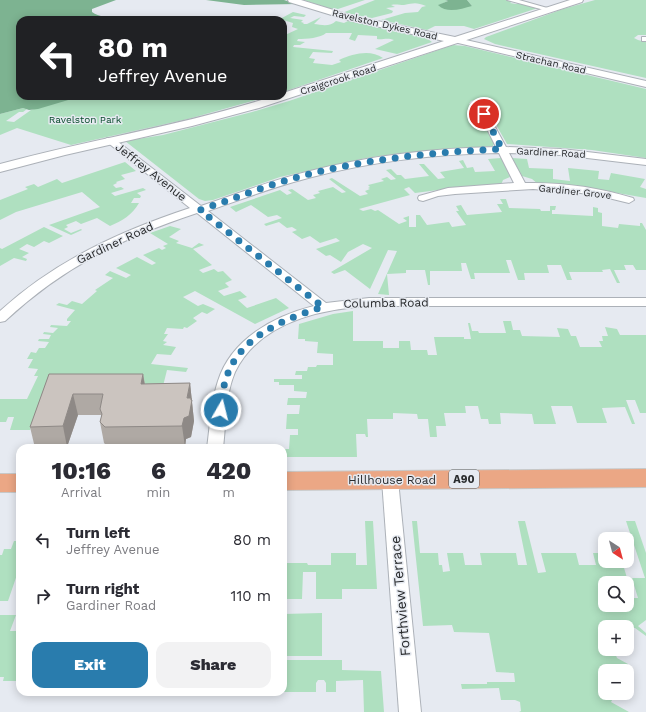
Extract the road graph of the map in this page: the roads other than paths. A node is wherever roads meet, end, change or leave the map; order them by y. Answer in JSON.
{"nodes":[{"id":1,"x":292,"y":0,"type":"edge"},
{"id":2,"x":510,"y":0,"type":"edge"},
{"id":3,"x":579,"y":0,"type":"edge"},
{"id":4,"x":548,"y":9,"type":"junction"},
{"id":5,"x":456,"y":40,"type":"junction"},
{"id":6,"x":646,"y":84,"type":"edge"},
{"id":7,"x":287,"y":95,"type":"edge"},
{"id":8,"x":273,"y":100,"type":"edge"},
{"id":9,"x":478,"y":104,"type":"dead end"},
{"id":10,"x":110,"y":140,"type":"junction"},
{"id":11,"x":502,"y":149,"type":"junction"},
{"id":12,"x":646,"y":162,"type":"edge"},
{"id":13,"x":0,"y":168,"type":"edge"},
{"id":14,"x":521,"y":186,"type":"junction"},
{"id":15,"x":423,"y":198,"type":"dead end"},
{"id":16,"x":629,"y":200,"type":"dead end"},
{"id":17,"x":200,"y":210,"type":"junction"},
{"id":18,"x":646,"y":302,"type":"edge"},
{"id":19,"x":323,"y":307,"type":"junction"},
{"id":20,"x":0,"y":318,"type":"edge"},
{"id":21,"x":216,"y":444,"type":"edge"},
{"id":22,"x":646,"y":478,"type":"edge"},
{"id":23,"x":390,"y":480,"type":"junction"},
{"id":24,"x":287,"y":481,"type":"edge"},
{"id":25,"x":0,"y":483,"type":"edge"},
{"id":26,"x":16,"y":483,"type":"edge"},
{"id":27,"x":410,"y":712,"type":"edge"}],
"edges":[{"from":1,"to":5,"type":"street","name":"Ravelston Dykes Road"},
{"from":2,"to":4,"type":"street"},
{"from":3,"to":4,"type":"street","name":"Craigcrook Road"},
{"from":4,"to":5,"type":"street","name":"Craigcrook Road"},
{"from":5,"to":6,"type":"street","name":"Strachan Road"},
{"from":5,"to":7,"type":"street","name":"Craigcrook Road"},
{"from":8,"to":10,"type":"street","name":"Craigcrook Road"},
{"from":9,"to":11,"type":"street","name":"Gardiner Grove"},
{"from":10,"to":13,"type":"street","name":"Craigcrook Road"},
{"from":10,"to":17,"type":"street","name":"Jeffrey Avenue"},
{"from":11,"to":12,"type":"street","name":"Gardiner Road"},
{"from":11,"to":14,"type":"street","name":"Gardiner Grove"},
{"from":11,"to":17,"type":"street","name":"Gardiner Road"},
{"from":14,"to":15,"type":"street","name":"Gardiner Grove"},
{"from":14,"to":16,"type":"street","name":"Gardiner Grove"},
{"from":17,"to":19,"type":"street","name":"Jeffrey Avenue"},
{"from":17,"to":20,"type":"street","name":"Gardiner Road"},
{"from":18,"to":19,"type":"street","name":"Columba Road"},
{"from":19,"to":21,"type":"street","name":"Columba Road"},
{"from":22,"to":23,"type":"main road","name":"Hillhouse Road","number":"A90"},
{"from":23,"to":24,"type":"main road","name":"Hillhouse Road","number":"A90"},
{"from":23,"to":27,"type":"street","name":"Forthview Terrace"},
{"from":25,"to":26,"type":"main road"}]}
